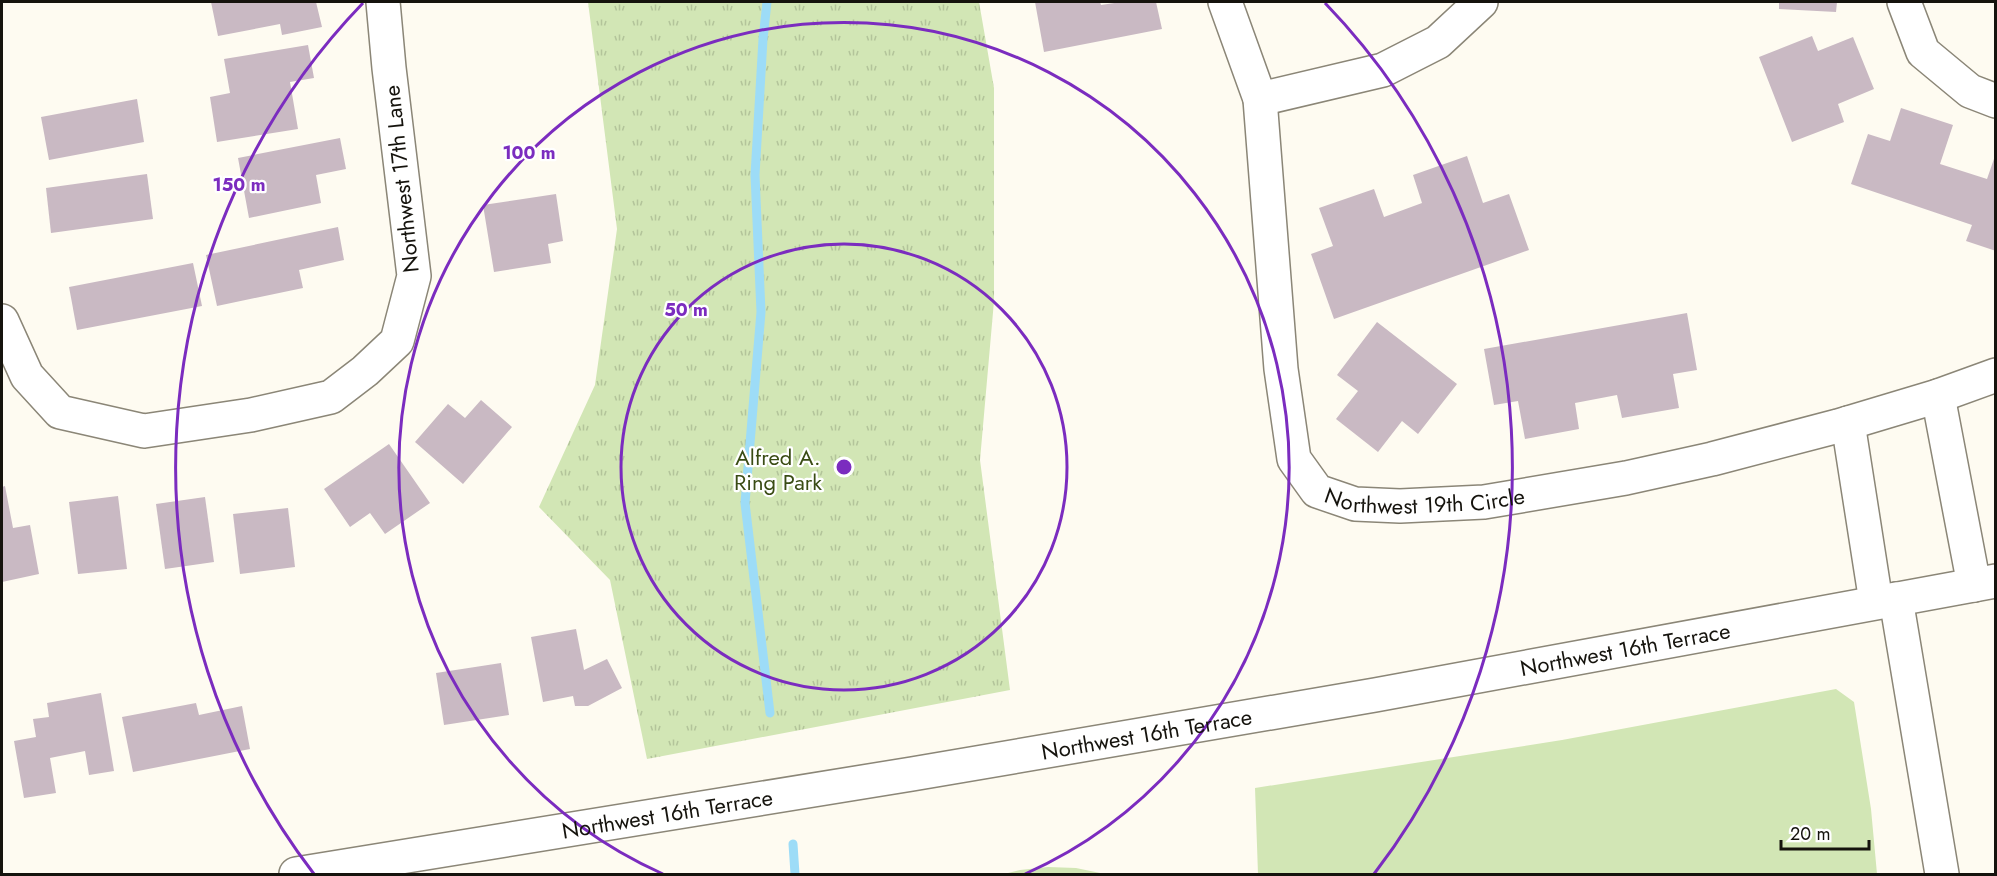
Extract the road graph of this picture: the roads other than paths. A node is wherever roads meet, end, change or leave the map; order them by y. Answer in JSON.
{"nodes":[{"id":1,"x":383,"y":2,"type":"edge"},
{"id":2,"x":1225,"y":2,"type":"edge"},
{"id":3,"x":1481,"y":2,"type":"edge"},
{"id":4,"x":1904,"y":2,"type":"edge"},
{"id":5,"x":1260,"y":99,"type":"junction"},
{"id":6,"x":1995,"y":101,"type":"edge"},
{"id":7,"x":2,"y":321,"type":"edge"},
{"id":8,"x":1995,"y":375,"type":"edge"},
{"id":9,"x":1938,"y":396,"type":"junction"},
{"id":10,"x":1848,"y":423,"type":"junction"},
{"id":11,"x":1984,"y":583,"type":"edge"},
{"id":12,"x":1886,"y":601,"type":"junction"},
{"id":13,"x":297,"y":874,"type":"edge"},
{"id":14,"x":1942,"y":874,"type":"edge"}],
"edges":[{"from":1,"to":7,"type":"street","name":"Northwest 17th Lane"},
{"from":2,"to":5,"type":"street","name":"Northwest 19th Circle"},
{"from":3,"to":5,"type":"street"},
{"from":4,"to":6,"type":"street"},
{"from":5,"to":10,"type":"street","name":"Northwest 19th Circle"},
{"from":8,"to":9,"type":"street","name":"Northwest 19th Circle"},
{"from":9,"to":10,"type":"street","name":"Northwest 19th Circle"},
{"from":9,"to":11,"type":"street"},
{"from":10,"to":12,"type":"street"},
{"from":11,"to":12,"type":"street","name":"Northwest 16th Terrace"},
{"from":12,"to":13,"type":"street","name":"Northwest 16th Terrace"},
{"from":12,"to":14,"type":"street"}]}
